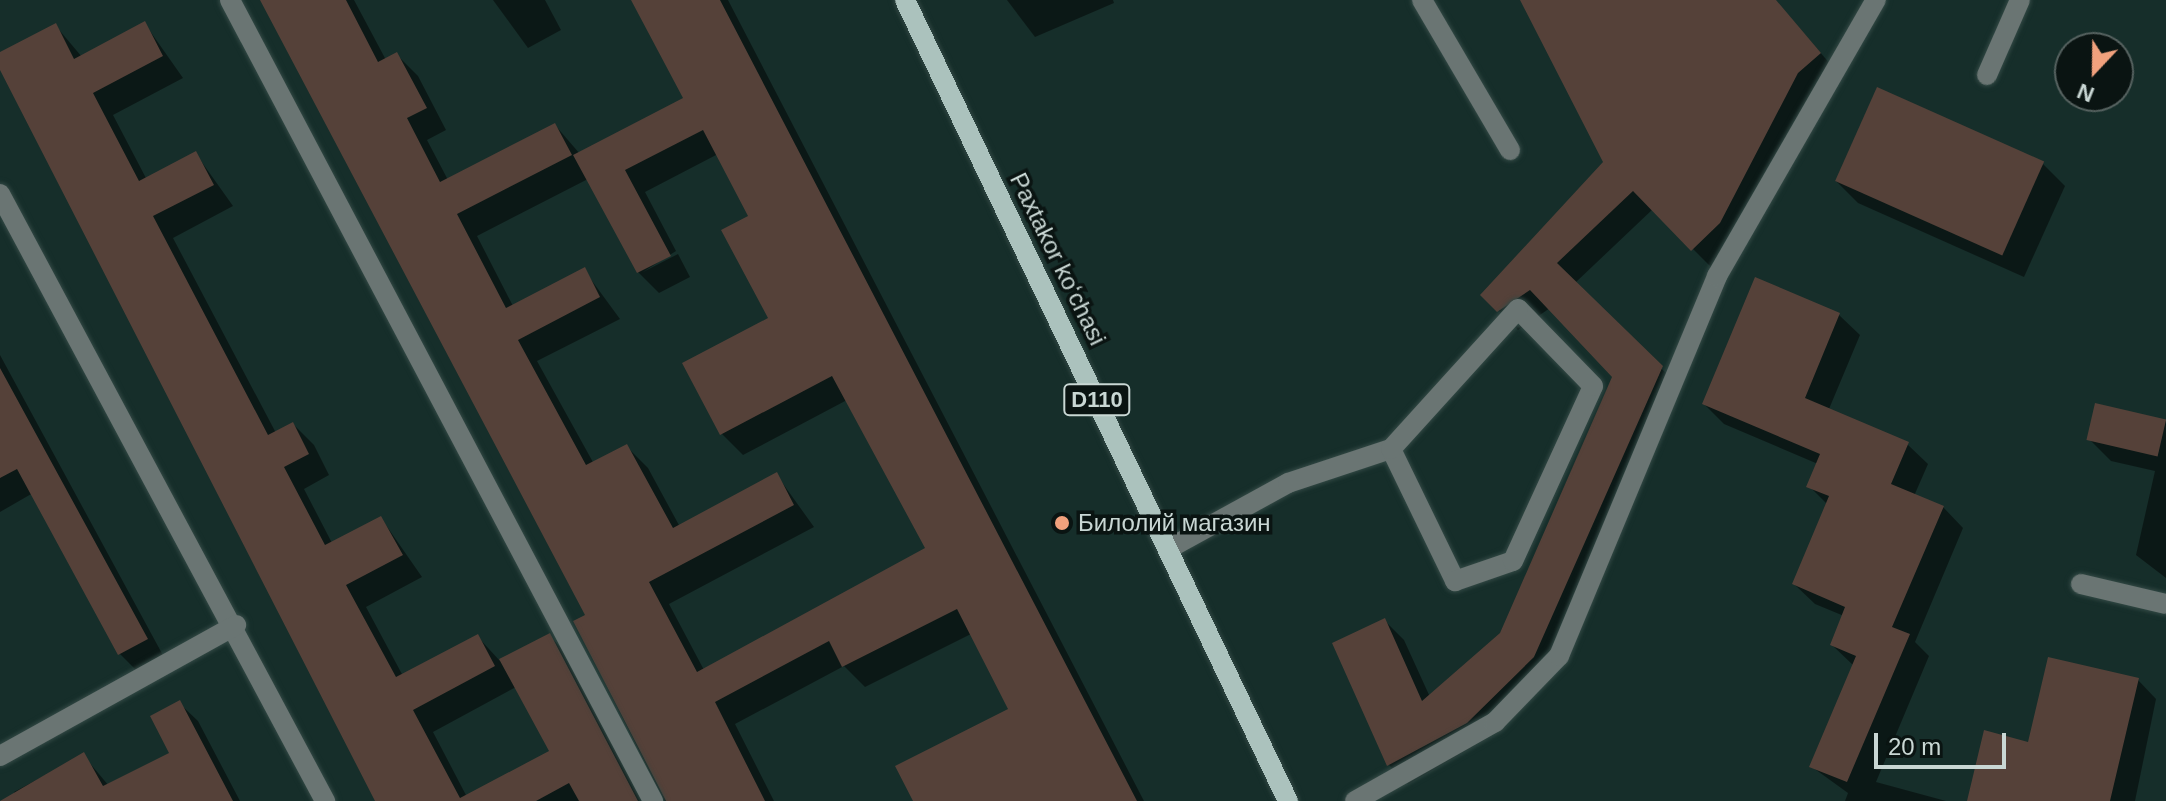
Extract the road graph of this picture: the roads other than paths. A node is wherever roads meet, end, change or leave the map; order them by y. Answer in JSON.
{"nodes":[{"id":1,"x":230,"y":0,"type":"edge"},
{"id":2,"x":905,"y":0,"type":"edge"},
{"id":3,"x":1422,"y":0,"type":"edge"},
{"id":4,"x":1876,"y":0,"type":"edge"},
{"id":5,"x":2020,"y":0,"type":"edge"},
{"id":6,"x":1987,"y":75,"type":"dead end"},
{"id":7,"x":1510,"y":150,"type":"dead end"},
{"id":8,"x":0,"y":194,"type":"edge"},
{"id":9,"x":1391,"y":449,"type":"junction"},
{"id":10,"x":1168,"y":549,"type":"junction"},
{"id":11,"x":2081,"y":584,"type":"dead end"},
{"id":12,"x":2166,"y":604,"type":"edge"},
{"id":13,"x":236,"y":625,"type":"junction"},
{"id":14,"x":0,"y":756,"type":"edge"},
{"id":15,"x":325,"y":801,"type":"edge"},
{"id":16,"x":653,"y":801,"type":"edge"},
{"id":17,"x":1288,"y":801,"type":"edge"},
{"id":18,"x":1355,"y":801,"type":"edge"}],
"edges":[{"from":1,"to":16,"type":"street"},
{"from":2,"to":10,"type":"main road","name":"Paxtakor koʻchasi","number":"D110"},
{"from":3,"to":7,"type":"street"},
{"from":4,"to":18,"type":"street"},
{"from":5,"to":6,"type":"street"},
{"from":8,"to":13,"type":"street"},
{"from":9,"to":9,"type":"street"},
{"from":9,"to":10,"type":"street"},
{"from":10,"to":17,"type":"main road","name":"Paxtakor koʻchasi","number":"D110"},
{"from":11,"to":12,"type":"street"},
{"from":13,"to":14,"type":"street"},
{"from":13,"to":15,"type":"street"}]}
